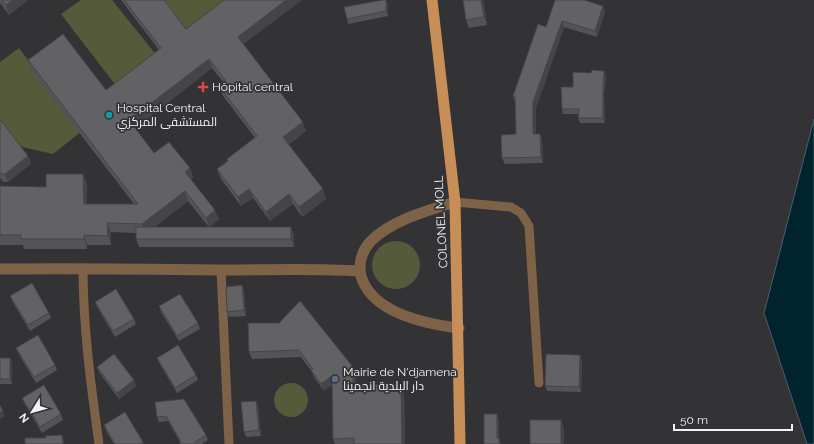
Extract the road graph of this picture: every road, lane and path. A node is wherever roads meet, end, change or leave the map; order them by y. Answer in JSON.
{"nodes":[{"id":1,"x":432,"y":0,"type":"edge"},
{"id":2,"x":455,"y":202,"type":"junction"},
{"id":3,"x":83,"y":268,"type":"junction"},
{"id":4,"x":0,"y":269,"type":"edge"},
{"id":5,"x":221,"y":270,"type":"junction"},
{"id":6,"x":360,"y":271,"type":"junction"},
{"id":7,"x":459,"y":328,"type":"junction"},
{"id":8,"x":539,"y":382,"type":"dead end"},
{"id":9,"x":99,"y":444,"type":"edge"},
{"id":10,"x":229,"y":444,"type":"edge"},
{"id":11,"x":460,"y":444,"type":"edge"}],
"edges":[{"from":1,"to":2,"type":"main road","name":"COLONEL MOLL"},
{"from":2,"to":6,"type":"street"},
{"from":2,"to":7,"type":"main road","name":"COLONEL MOLL"},
{"from":2,"to":8,"type":"lane"},
{"from":3,"to":4,"type":"street"},
{"from":3,"to":5,"type":"street"},
{"from":3,"to":9,"type":"lane"},
{"from":5,"to":6,"type":"street"},
{"from":5,"to":10,"type":"lane"},
{"from":6,"to":7,"type":"street"},
{"from":7,"to":11,"type":"main road","name":"COLONEL MOLL"}]}
